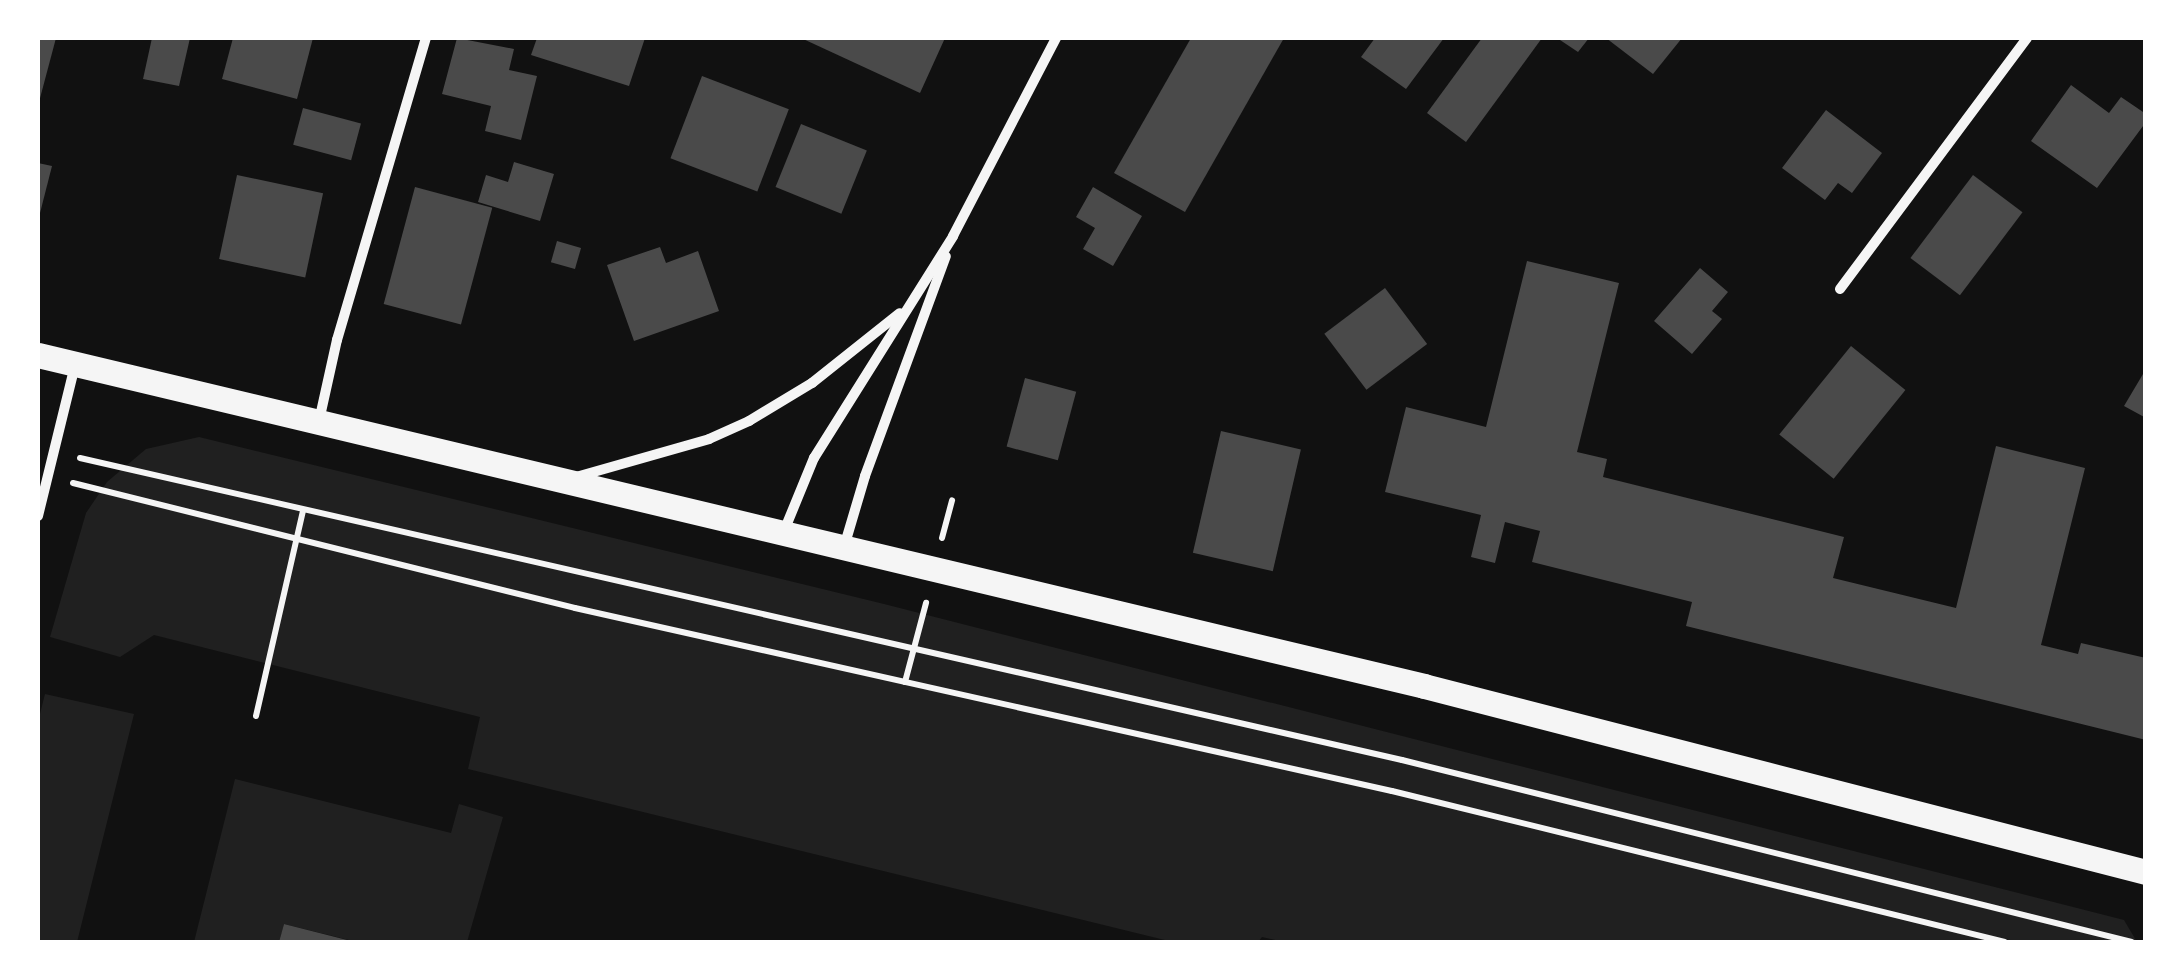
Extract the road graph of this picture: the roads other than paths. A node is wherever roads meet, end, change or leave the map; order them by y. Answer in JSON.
{"nodes":[{"id":1,"x":426,"y":38,"type":"edge"},
{"id":2,"x":1056,"y":38,"type":"edge"},
{"id":3,"x":2027,"y":38,"type":"edge"},
{"id":4,"x":953,"y":236,"type":"junction"},
{"id":5,"x":1840,"y":289,"type":"dead end"},
{"id":6,"x":905,"y":310,"type":"junction"},
{"id":7,"x":38,"y":355,"type":"edge"},
{"id":8,"x":75,"y":364,"type":"junction"},
{"id":9,"x":319,"y":422,"type":"junction"},
{"id":10,"x":568,"y":479,"type":"junction"},
{"id":11,"x":38,"y":516,"type":"edge"},
{"id":12,"x":783,"y":532,"type":"junction"},
{"id":13,"x":844,"y":547,"type":"junction"},
{"id":14,"x":2146,"y":872,"type":"edge"}],
"edges":[{"from":1,"to":9,"type":"street"},
{"from":2,"to":4,"type":"street"},
{"from":3,"to":5,"type":"street"},
{"from":4,"to":6,"type":"street"},
{"from":4,"to":13,"type":"street"},
{"from":6,"to":10,"type":"street"},
{"from":6,"to":12,"type":"street"},
{"from":7,"to":8,"type":"main road"},
{"from":8,"to":9,"type":"main road"},
{"from":8,"to":11,"type":"street"},
{"from":9,"to":10,"type":"main road"},
{"from":10,"to":12,"type":"main road"},
{"from":12,"to":13,"type":"main road"},
{"from":13,"to":14,"type":"main road"}]}
